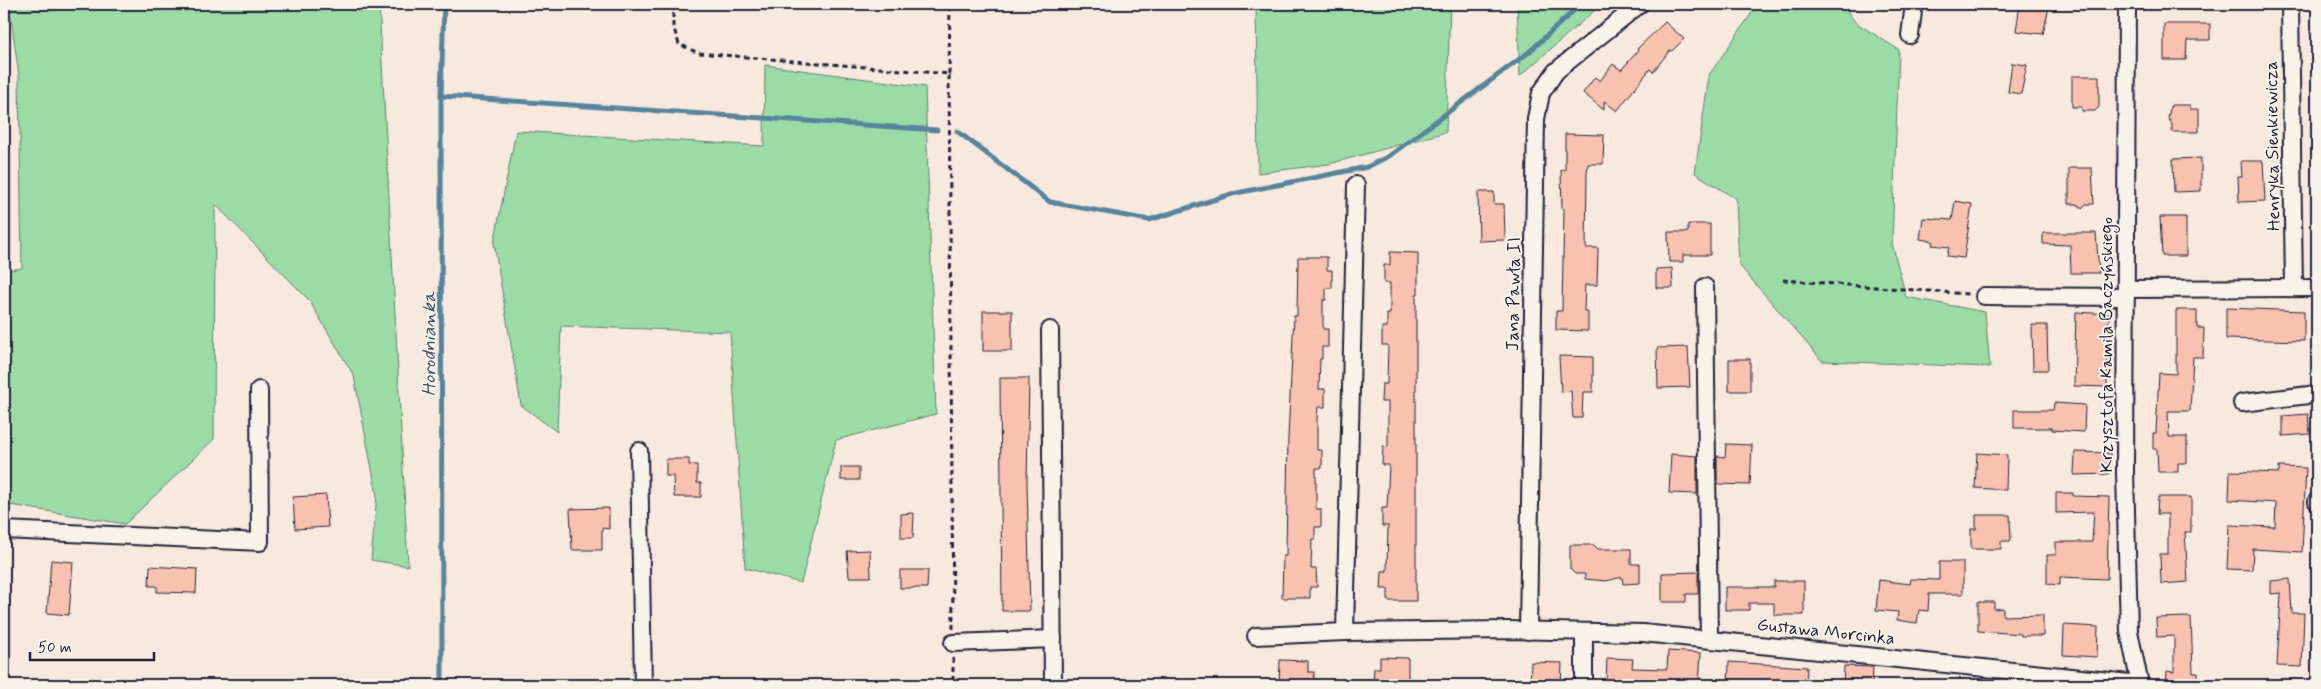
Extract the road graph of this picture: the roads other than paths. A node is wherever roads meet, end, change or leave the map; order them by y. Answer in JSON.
{"nodes":[{"id":1,"x":1640,"y":4,"type":"edge"},
{"id":2,"x":1914,"y":4,"type":"edge"},
{"id":3,"x":2127,"y":4,"type":"edge"},
{"id":4,"x":2290,"y":4,"type":"edge"},
{"id":5,"x":1910,"y":35,"type":"dead end"},
{"id":6,"x":1356,"y":185,"type":"dead end"},
{"id":7,"x":1705,"y":286,"type":"dead end"},
{"id":8,"x":2294,"y":288,"type":"junction"},
{"id":9,"x":2317,"y":288,"type":"edge"},
{"id":10,"x":2126,"y":293,"type":"junction"},
{"id":11,"x":1984,"y":296,"type":"road end"},
{"id":12,"x":1050,"y":330,"type":"dead end"},
{"id":13,"x":259,"y":390,"type":"dead end"},
{"id":14,"x":2317,"y":394,"type":"edge"},
{"id":15,"x":2242,"y":403,"type":"dead end"},
{"id":16,"x":639,"y":451,"type":"dead end"},
{"id":17,"x":4,"y":530,"type":"edge"},
{"id":18,"x":1528,"y":630,"type":"junction"},
{"id":19,"x":1346,"y":632,"type":"junction"},
{"id":20,"x":1584,"y":632,"type":"junction"},
{"id":21,"x":1256,"y":636,"type":"dead end"},
{"id":22,"x":1053,"y":639,"type":"junction"},
{"id":23,"x":1709,"y":639,"type":"junction"},
{"id":24,"x":953,"y":643,"type":"road end"},
{"id":25,"x":2140,"y":684,"type":"edge"},
{"id":26,"x":643,"y":685,"type":"edge"},
{"id":27,"x":1053,"y":685,"type":"edge"},
{"id":28,"x":1584,"y":685,"type":"edge"}],
"edges":[{"from":1,"to":18,"type":"street","name":"Jana Pawła II"},
{"from":2,"to":5,"type":"street"},
{"from":3,"to":10,"type":"street","name":"Krzysztofa Kamila Baczyńskiego"},
{"from":4,"to":8,"type":"street","name":"Henryka Sienkiewicza"},
{"from":6,"to":19,"type":"street"},
{"from":7,"to":23,"type":"street"},
{"from":8,"to":9,"type":"street"},
{"from":8,"to":10,"type":"street"},
{"from":10,"to":11,"type":"street"},
{"from":10,"to":25,"type":"street","name":"Krzysztofa Kamila Baczyńskiego"},
{"from":12,"to":22,"type":"street"},
{"from":13,"to":17,"type":"street"},
{"from":14,"to":15,"type":"street"},
{"from":16,"to":26,"type":"street"},
{"from":18,"to":19,"type":"street","name":"Gustawa Morcinka"},
{"from":18,"to":20,"type":"street","name":"Gustawa Morcinka"},
{"from":19,"to":21,"type":"street","name":"Gustawa Morcinka"},
{"from":20,"to":23,"type":"street","name":"Gustawa Morcinka"},
{"from":20,"to":28,"type":"street"},
{"from":22,"to":24,"type":"street"},
{"from":22,"to":27,"type":"street"},
{"from":23,"to":25,"type":"street","name":"Gustawa Morcinka"}]}
